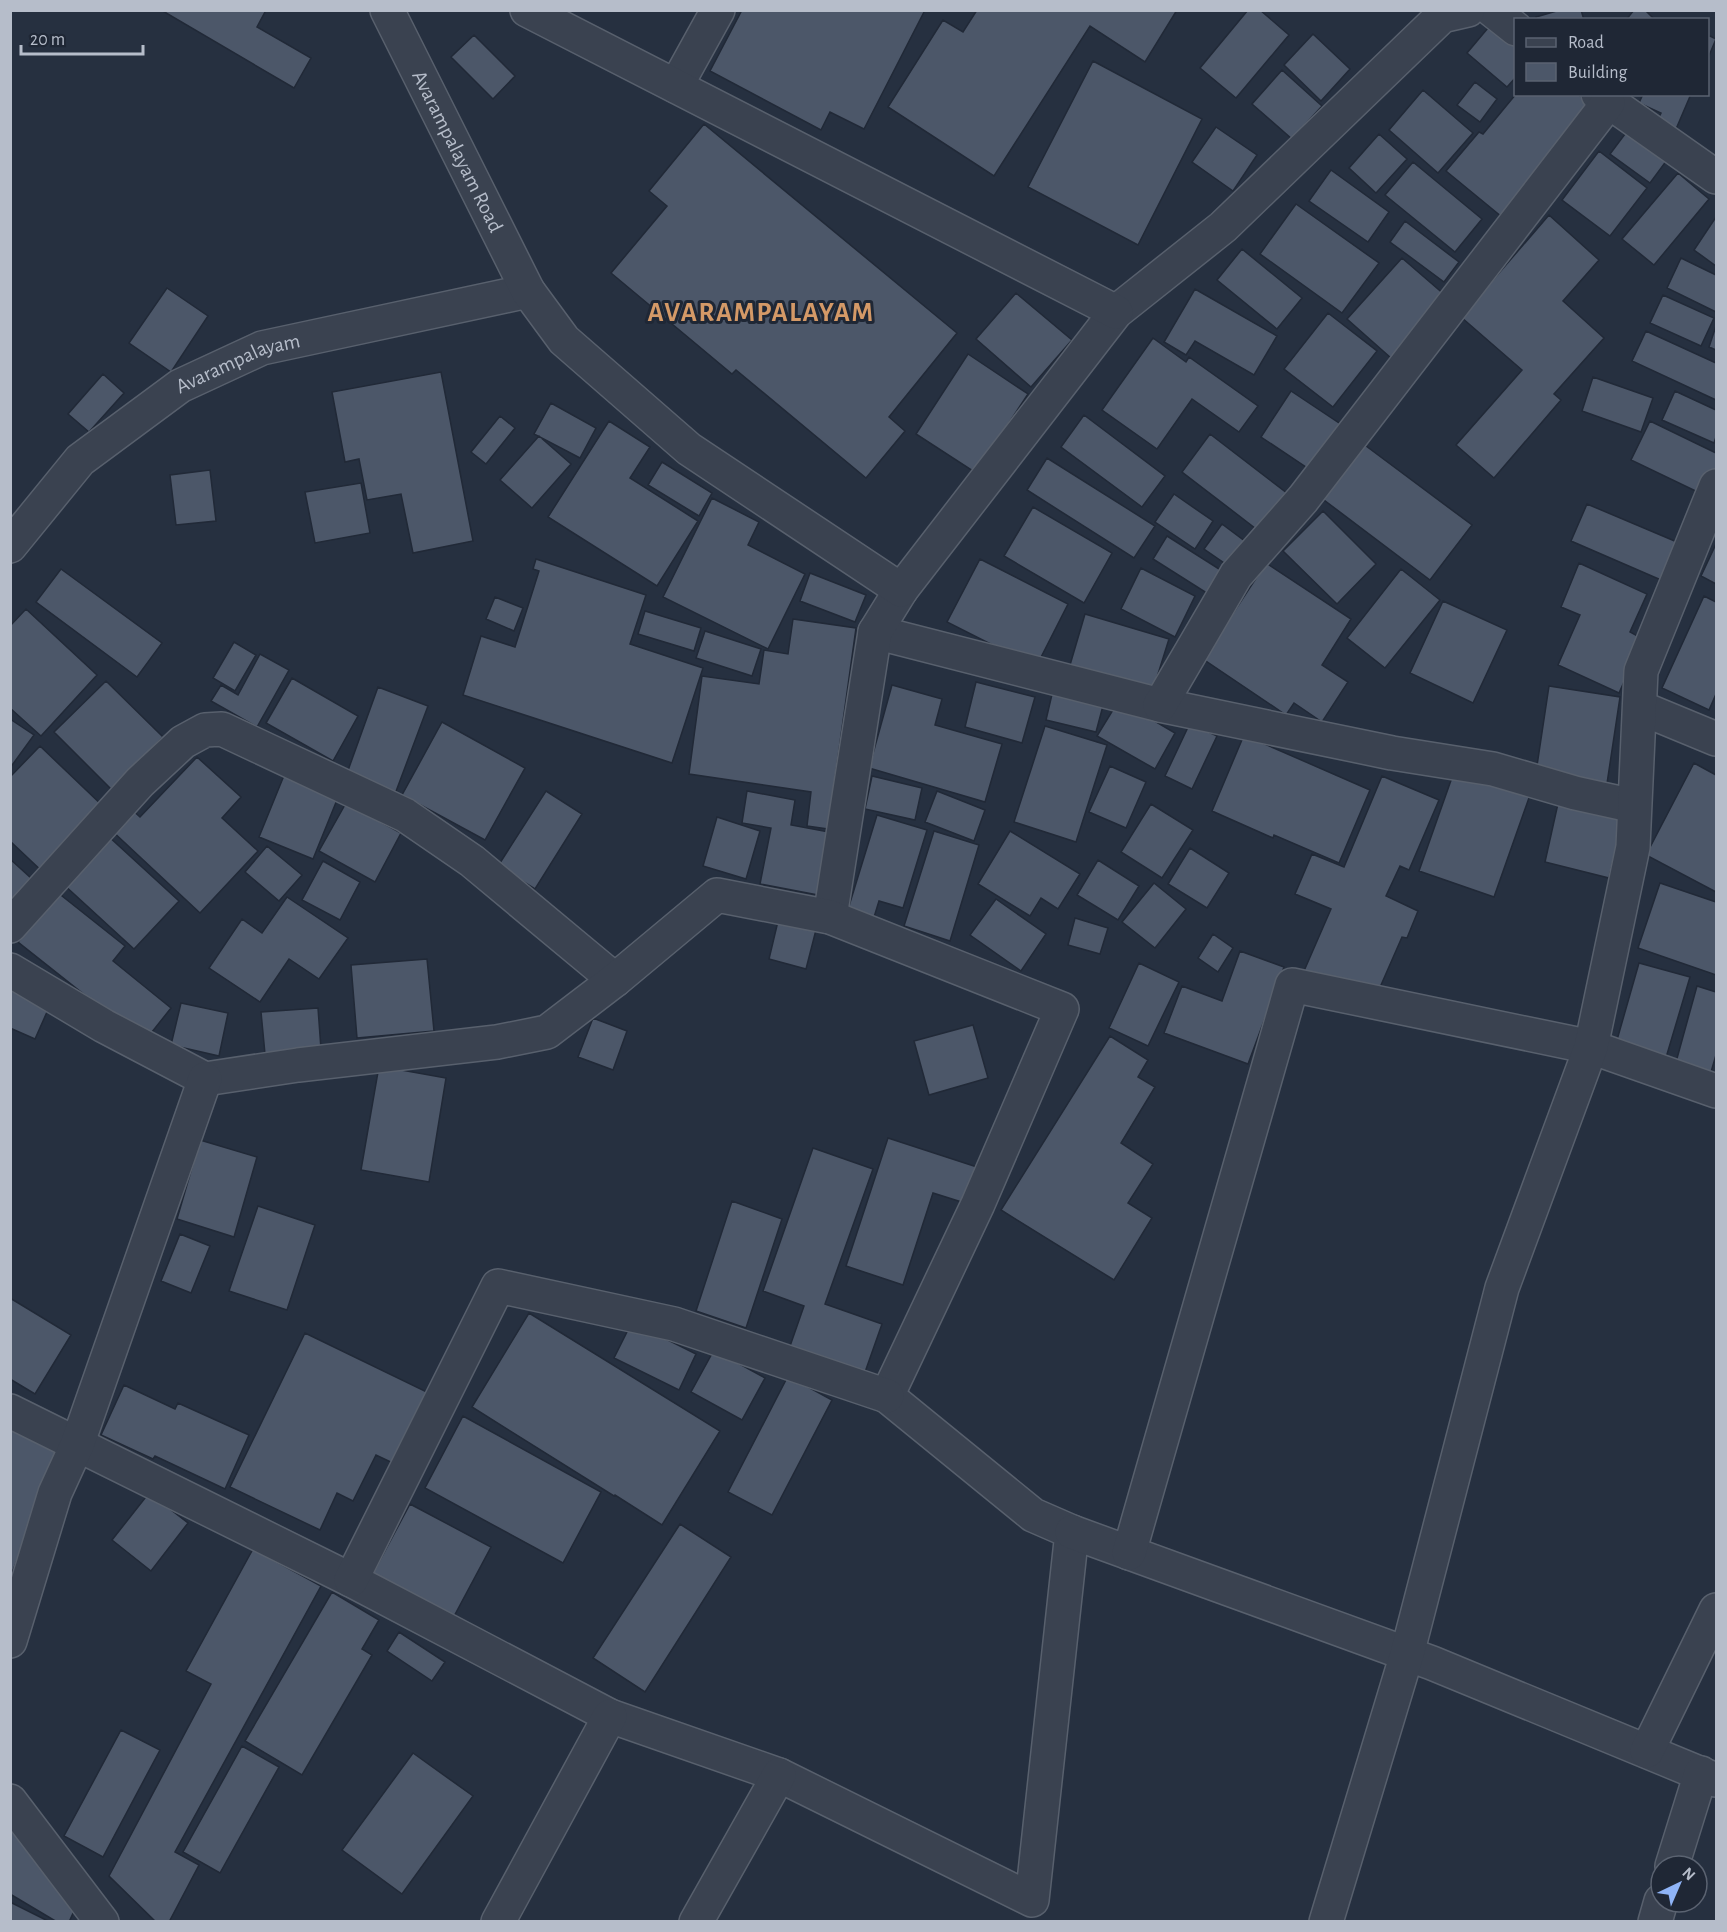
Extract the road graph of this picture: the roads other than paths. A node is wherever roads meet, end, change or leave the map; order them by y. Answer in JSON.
{"nodes":[{"id":1,"x":387,"y":10,"type":"edge"},
{"id":2,"x":527,"y":10,"type":"edge"},
{"id":3,"x":718,"y":10,"type":"edge"},
{"id":4,"x":1492,"y":10,"type":"edge"},
{"id":5,"x":1448,"y":12,"type":"edge"},
{"id":6,"x":1514,"y":28,"type":"edge"},
{"id":7,"x":676,"y":86,"type":"junction"},
{"id":8,"x":1603,"y":99,"type":"edge"},
{"id":9,"x":1716,"y":177,"type":"edge"},
{"id":10,"x":528,"y":291,"type":"junction"},
{"id":11,"x":1116,"y":312,"type":"junction"},
{"id":12,"x":1716,"y":486,"type":"edge"},
{"id":13,"x":10,"y":546,"type":"edge"},
{"id":14,"x":901,"y":590,"type":"junction"},
{"id":15,"x":875,"y":632,"type":"junction"},
{"id":16,"x":1160,"y":705,"type":"junction"},
{"id":17,"x":1641,"y":708,"type":"junction"},
{"id":18,"x":1716,"y":739,"type":"edge"},
{"id":19,"x":1634,"y":806,"type":"junction"},
{"id":20,"x":830,"y":917,"type":"junction"},
{"id":21,"x":10,"y":926,"type":"edge"},
{"id":22,"x":10,"y":970,"type":"edge"},
{"id":23,"x":615,"y":980,"type":"junction"},
{"id":24,"x":1591,"y":1047,"type":"junction"},
{"id":25,"x":205,"y":1079,"type":"junction"},
{"id":26,"x":1716,"y":1091,"type":"edge"},
{"id":27,"x":887,"y":1396,"type":"junction"},
{"id":28,"x":10,"y":1411,"type":"edge"},
{"id":29,"x":77,"y":1445,"type":"junction"},
{"id":30,"x":1072,"y":1532,"type":"junction"},
{"id":31,"x":1130,"y":1553,"type":"junction"},
{"id":32,"x":351,"y":1580,"type":"junction"},
{"id":33,"x":1716,"y":1610,"type":"edge"},
{"id":34,"x":10,"y":1641,"type":"edge"},
{"id":35,"x":1407,"y":1654,"type":"junction"},
{"id":36,"x":610,"y":1716,"type":"junction"},
{"id":37,"x":1647,"y":1751,"type":"junction"},
{"id":38,"x":779,"y":1775,"type":"junction"},
{"id":39,"x":1709,"y":1777,"type":"edge"},
{"id":40,"x":10,"y":1801,"type":"edge"},
{"id":41,"x":1677,"y":1854,"type":"edge"},
{"id":42,"x":1029,"y":1911,"type":"edge"},
{"id":43,"x":102,"y":1922,"type":"edge"},
{"id":44,"x":498,"y":1922,"type":"edge"},
{"id":45,"x":696,"y":1922,"type":"edge"},
{"id":46,"x":1326,"y":1922,"type":"edge"}],
"edges":[{"from":1,"to":10,"type":"street","name":"Avarampalayam Road"},
{"from":2,"to":7,"type":"street"},
{"from":3,"to":7,"type":"street"},
{"from":4,"to":6,"type":"street"},
{"from":5,"to":11,"type":"street"},
{"from":7,"to":11,"type":"street"},
{"from":8,"to":9,"type":"street"},
{"from":8,"to":16,"type":"street"},
{"from":10,"to":13,"type":"street","name":"Avarampalayam"},
{"from":10,"to":14,"type":"street","name":"Avarampalayam Road"},
{"from":11,"to":14,"type":"street"},
{"from":12,"to":17,"type":"street"},
{"from":14,"to":15,"type":"street"},
{"from":15,"to":16,"type":"street"},
{"from":15,"to":20,"type":"street"},
{"from":16,"to":19,"type":"street"},
{"from":17,"to":18,"type":"street"},
{"from":17,"to":19,"type":"street"},
{"from":19,"to":24,"type":"street"},
{"from":20,"to":23,"type":"street"},
{"from":20,"to":27,"type":"street"},
{"from":21,"to":23,"type":"street"},
{"from":22,"to":25,"type":"street"},
{"from":23,"to":25,"type":"street"},
{"from":24,"to":26,"type":"street"},
{"from":24,"to":31,"type":"street"},
{"from":24,"to":35,"type":"street"},
{"from":25,"to":29,"type":"street"},
{"from":27,"to":30,"type":"street"},
{"from":27,"to":32,"type":"street"},
{"from":28,"to":29,"type":"street"},
{"from":29,"to":32,"type":"street"},
{"from":29,"to":34,"type":"street"},
{"from":30,"to":31,"type":"street"},
{"from":30,"to":42,"type":"street"},
{"from":31,"to":35,"type":"street"},
{"from":32,"to":36,"type":"street"},
{"from":33,"to":37,"type":"street"},
{"from":35,"to":37,"type":"street"},
{"from":35,"to":46,"type":"street"},
{"from":36,"to":38,"type":"street"},
{"from":36,"to":44,"type":"street"},
{"from":37,"to":39,"type":"street"},
{"from":38,"to":42,"type":"street"},
{"from":38,"to":45,"type":"street"},
{"from":39,"to":41,"type":"street"},
{"from":40,"to":43,"type":"street"}]}
